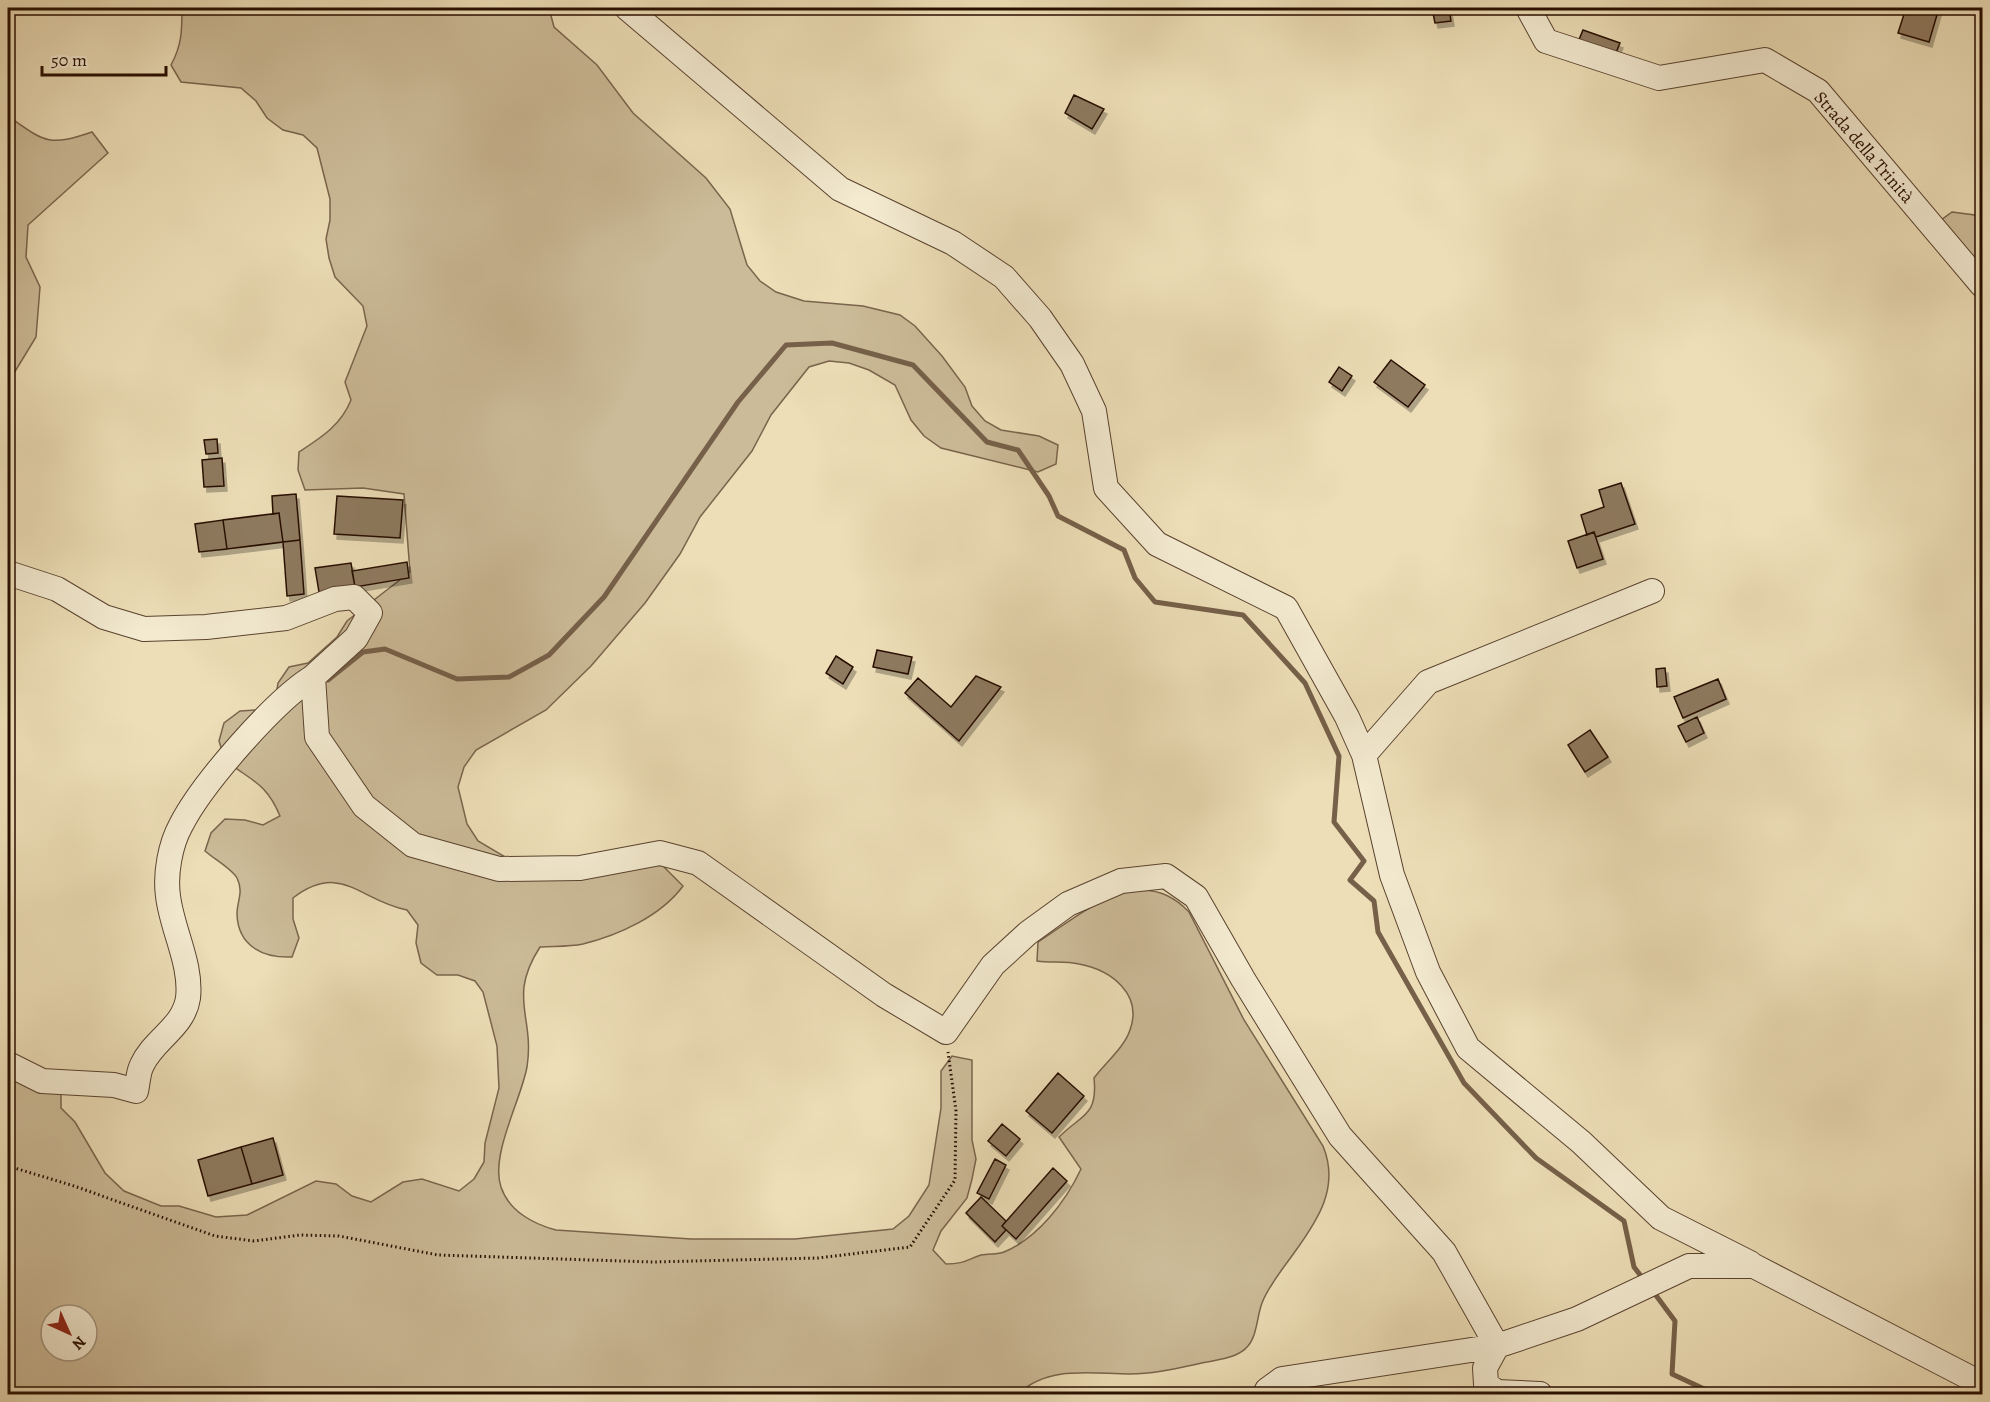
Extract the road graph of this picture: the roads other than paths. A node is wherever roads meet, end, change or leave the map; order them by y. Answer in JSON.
{"nodes":[{"id":1,"x":627,"y":8,"type":"edge"},
{"id":2,"x":1528,"y":8,"type":"edge"},
{"id":3,"x":1983,"y":285,"type":"edge"},
{"id":4,"x":8,"y":573,"type":"edge"},
{"id":5,"x":1653,"y":591,"type":"dead end"},
{"id":6,"x":313,"y":677,"type":"junction"},
{"id":7,"x":1364,"y":755,"type":"junction"},
{"id":8,"x":8,"y":1064,"type":"edge"},
{"id":9,"x":1754,"y":1266,"type":"junction"},
{"id":10,"x":1497,"y":1346,"type":"junction"},
{"id":11,"x":1983,"y":1384,"type":"edge"},
{"id":12,"x":1265,"y":1395,"type":"edge"},
{"id":13,"x":1540,"y":1395,"type":"edge"}],
"edges":[{"from":1,"to":7,"type":"street"},
{"from":2,"to":3,"type":"street","name":"Strada della Trinità"},
{"from":4,"to":6,"type":"street"},
{"from":5,"to":7,"type":"street"},
{"from":6,"to":8,"type":"street"},
{"from":6,"to":10,"type":"street"},
{"from":7,"to":9,"type":"street"},
{"from":9,"to":10,"type":"street"},
{"from":9,"to":11,"type":"street"},
{"from":10,"to":12,"type":"street"},
{"from":10,"to":13,"type":"street"}]}
